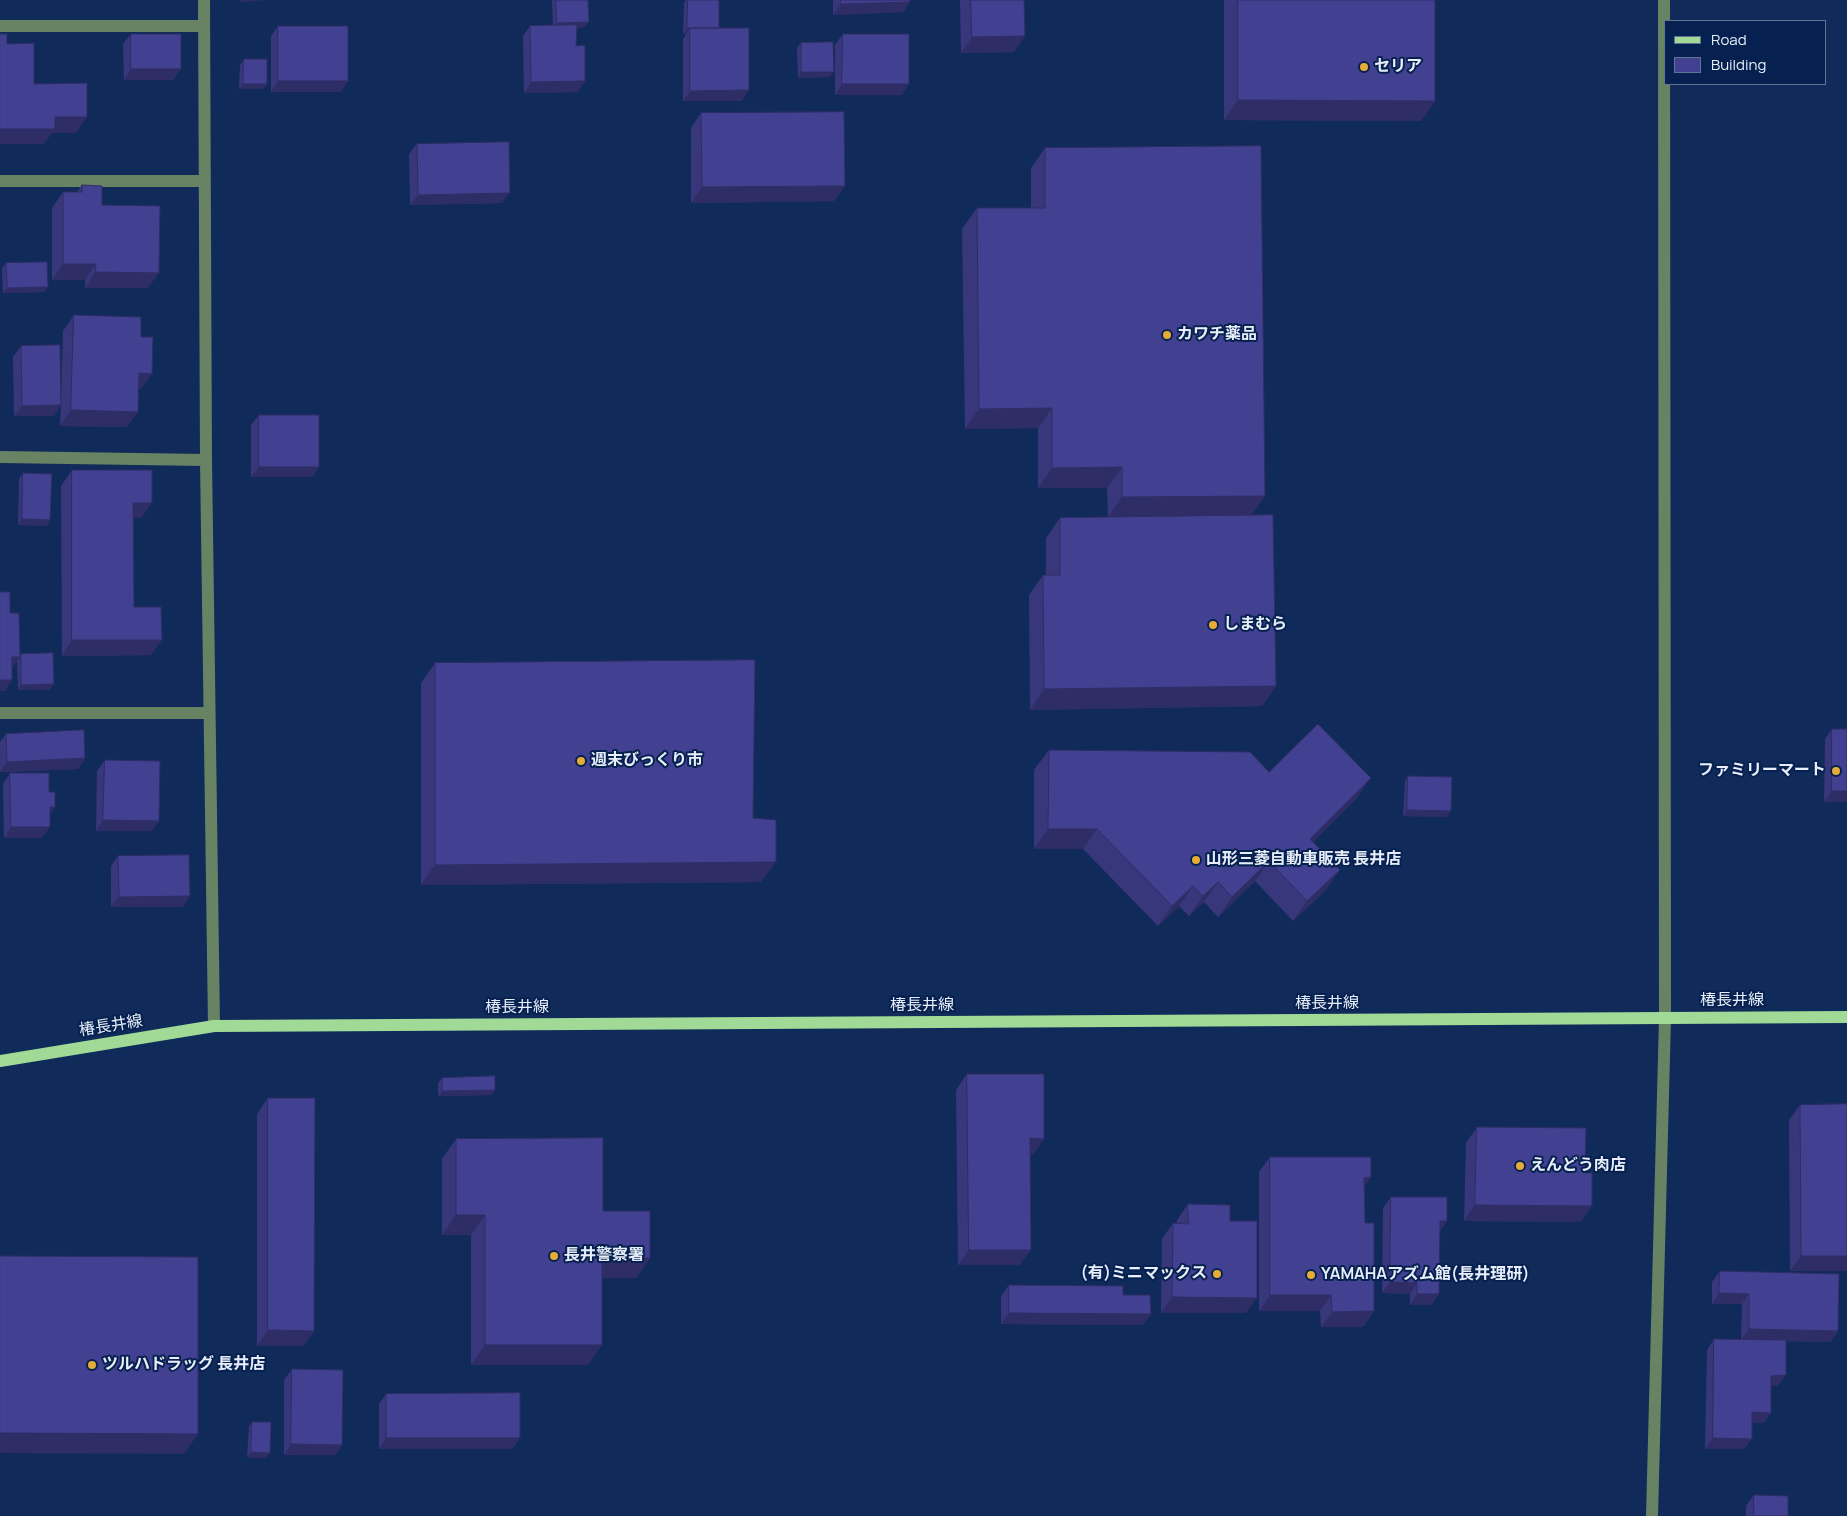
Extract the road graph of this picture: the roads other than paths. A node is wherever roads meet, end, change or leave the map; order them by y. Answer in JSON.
{"nodes":[{"id":1,"x":204,"y":0,"type":"edge"},
{"id":2,"x":1664,"y":0,"type":"edge"},
{"id":3,"x":1664,"y":20,"type":"edge"},
{"id":4,"x":0,"y":26,"type":"edge"},
{"id":5,"x":204,"y":26,"type":"junction"},
{"id":6,"x":1664,"y":85,"type":"edge"},
{"id":7,"x":0,"y":181,"type":"edge"},
{"id":8,"x":204,"y":181,"type":"junction"},
{"id":9,"x":0,"y":457,"type":"edge"},
{"id":10,"x":206,"y":460,"type":"junction"},
{"id":11,"x":0,"y":713,"type":"edge"},
{"id":12,"x":209,"y":713,"type":"junction"},
{"id":13,"x":1847,"y":1017,"type":"edge"},
{"id":14,"x":1665,"y":1018,"type":"junction"},
{"id":15,"x":214,"y":1026,"type":"junction"},
{"id":16,"x":0,"y":1060,"type":"edge"},
{"id":17,"x":1652,"y":1516,"type":"edge"}],
"edges":[{"from":1,"to":5,"type":"street"},
{"from":2,"to":3,"type":"street"},
{"from":4,"to":5,"type":"street"},
{"from":5,"to":8,"type":"street"},
{"from":6,"to":14,"type":"street"},
{"from":7,"to":8,"type":"street"},
{"from":8,"to":10,"type":"street"},
{"from":9,"to":10,"type":"street"},
{"from":10,"to":12,"type":"street"},
{"from":11,"to":12,"type":"street"},
{"from":12,"to":15,"type":"street"},
{"from":13,"to":14,"type":"main road","name":"椿長井線"},
{"from":14,"to":15,"type":"main road","name":"椿長井線"},
{"from":14,"to":17,"type":"street"},
{"from":15,"to":16,"type":"main road","name":"椿長井線"}]}
